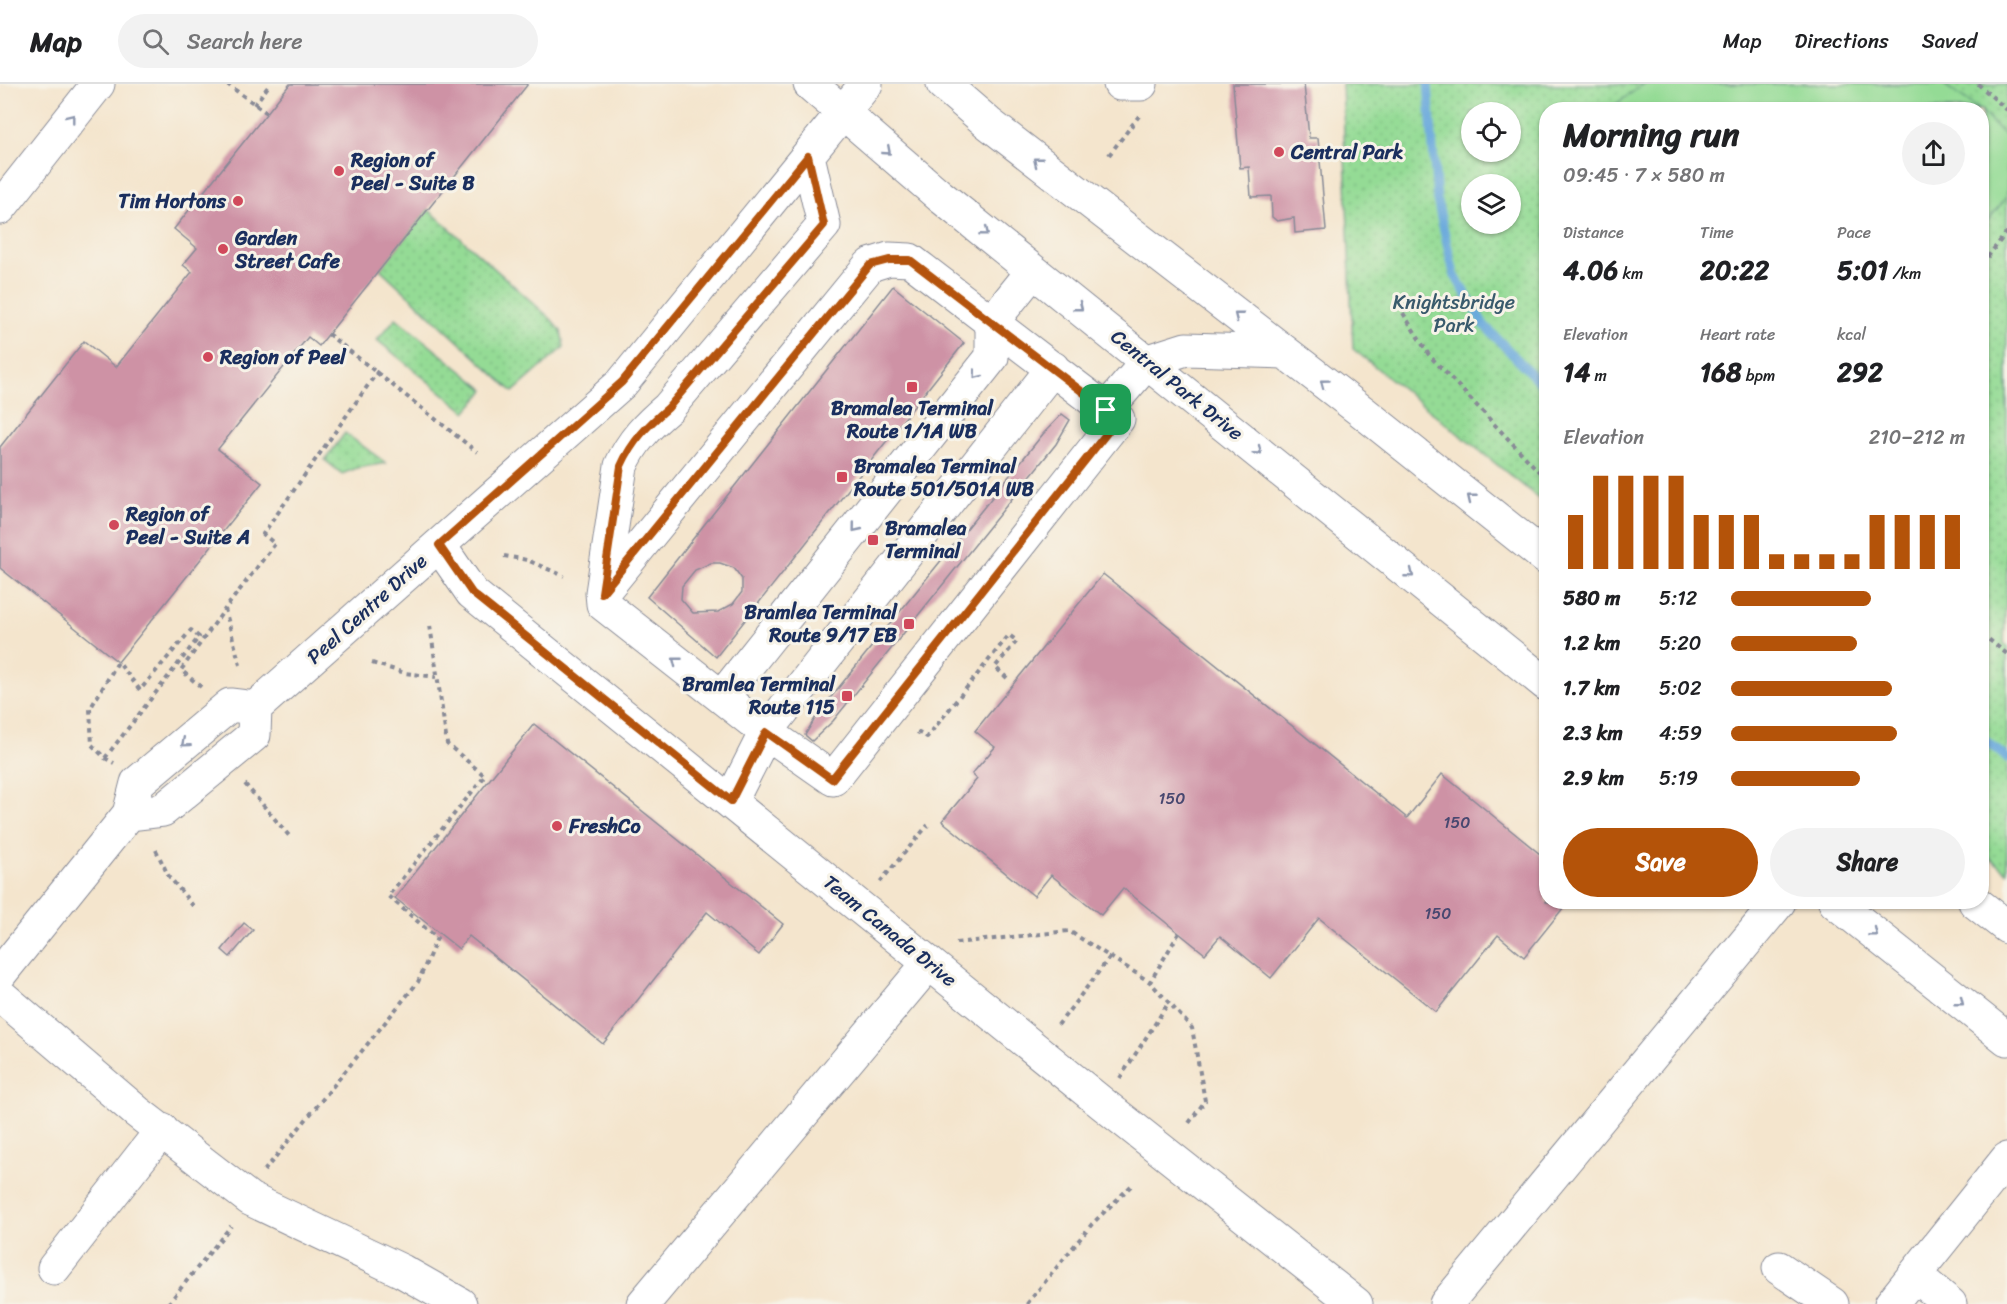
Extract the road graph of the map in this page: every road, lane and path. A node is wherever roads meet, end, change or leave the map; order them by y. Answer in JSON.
{"nodes":[{"id":1,"x":98,"y":84,"type":"edge"},
{"id":2,"x":227,"y":84,"type":"edge"},
{"id":3,"x":270,"y":84,"type":"edge"},
{"id":4,"x":810,"y":84,"type":"edge"},
{"id":5,"x":866,"y":84,"type":"edge"},
{"id":6,"x":943,"y":84,"type":"edge"},
{"id":7,"x":1120,"y":84,"type":"edge"},
{"id":8,"x":1978,"y":84,"type":"edge"},
{"id":9,"x":1142,"y":97,"type":"edge"},
{"id":10,"x":254,"y":105,"type":"junction"},
{"id":11,"x":2007,"y":110,"type":"edge"},
{"id":12,"x":843,"y":112,"type":"junction"},
{"id":13,"x":267,"y":113,"type":"dead end"},
{"id":14,"x":1109,"y":155,"type":"dead end"},
{"id":15,"x":808,"y":156,"type":"junction"},
{"id":16,"x":0,"y":208,"type":"edge"},
{"id":17,"x":2007,"y":232,"type":"edge"},
{"id":18,"x":1989,"y":255,"type":"edge"},
{"id":19,"x":1033,"y":271,"type":"junction"},
{"id":20,"x":1403,"y":313,"type":"dead end"},
{"id":21,"x":992,"y":322,"type":"junction"},
{"id":22,"x":328,"y":333,"type":"dead end"},
{"id":23,"x":1284,"y":352,"type":"junction"},
{"id":24,"x":1148,"y":361,"type":"junction"},
{"id":25,"x":1053,"y":368,"type":"junction"},
{"id":26,"x":378,"y":371,"type":"junction"},
{"id":27,"x":1106,"y":410,"type":"junction"},
{"id":28,"x":477,"y":452,"type":"dead end"},
{"id":29,"x":1539,"y":472,"type":"edge"},
{"id":30,"x":439,"y":545,"type":"junction"},
{"id":31,"x":1539,"y":552,"type":"edge"},
{"id":32,"x":504,"y":556,"type":"dead end"},
{"id":33,"x":564,"y":576,"type":"dead end"},
{"id":34,"x":602,"y":593,"type":"junction"},
{"id":35,"x":225,"y":609,"type":"junction"},
{"id":36,"x":430,"y":625,"type":"dead end"},
{"id":37,"x":1989,"y":640,"type":"edge"},
{"id":38,"x":2007,"y":654,"type":"edge"},
{"id":39,"x":372,"y":663,"type":"dead end"},
{"id":40,"x":240,"y":665,"type":"dead end"},
{"id":41,"x":436,"y":677,"type":"junction"},
{"id":42,"x":1007,"y":678,"type":"dead end"},
{"id":43,"x":1539,"y":678,"type":"edge"},
{"id":44,"x":208,"y":692,"type":"dead end"},
{"id":45,"x":722,"y":697,"type":"junction"},
{"id":46,"x":766,"y":732,"type":"junction"},
{"id":47,"x":917,"y":732,"type":"dead end"},
{"id":48,"x":105,"y":759,"type":"junction"},
{"id":49,"x":123,"y":768,"type":"dead end"},
{"id":50,"x":239,"y":776,"type":"dead end"},
{"id":51,"x":731,"y":801,"type":"junction"},
{"id":52,"x":928,"y":825,"type":"dead end"},
{"id":53,"x":291,"y":838,"type":"dead end"},
{"id":54,"x":156,"y":850,"type":"dead end"},
{"id":55,"x":194,"y":907,"type":"dead end"},
{"id":56,"x":860,"y":907,"type":"junction"},
{"id":57,"x":1773,"y":909,"type":"edge"},
{"id":58,"x":1843,"y":909,"type":"edge"},
{"id":59,"x":1984,"y":909,"type":"edge"},
{"id":60,"x":2007,"y":927,"type":"edge"},
{"id":61,"x":1179,"y":933,"type":"dead end"},
{"id":62,"x":920,"y":956,"type":"junction"},
{"id":63,"x":1110,"y":957,"type":"junction"},
{"id":64,"x":0,"y":974,"type":"edge"},
{"id":65,"x":1150,"y":982,"type":"junction"},
{"id":66,"x":0,"y":995,"type":"edge"},
{"id":67,"x":1169,"y":1002,"type":"junction"},
{"id":68,"x":2007,"y":1039,"type":"edge"},
{"id":69,"x":1038,"y":1051,"type":"junction"},
{"id":70,"x":1103,"y":1104,"type":"junction"},
{"id":71,"x":1189,"y":1123,"type":"dead end"},
{"id":72,"x":162,"y":1130,"type":"junction"},
{"id":73,"x":2007,"y":1159,"type":"edge"},
{"id":74,"x":1134,"y":1183,"type":"dead end"},
{"id":75,"x":250,"y":1199,"type":"junction"},
{"id":76,"x":54,"y":1268,"type":"dead end"},
{"id":77,"x":1779,"y":1268,"type":"dead end"},
{"id":78,"x":1915,"y":1275,"type":"junction"},
{"id":79,"x":168,"y":1304,"type":"edge"},
{"id":80,"x":460,"y":1304,"type":"edge"},
{"id":81,"x":643,"y":1304,"type":"edge"},
{"id":82,"x":1027,"y":1304,"type":"edge"},
{"id":83,"x":1356,"y":1304,"type":"edge"},
{"id":84,"x":1446,"y":1304,"type":"edge"},
{"id":85,"x":1832,"y":1304,"type":"edge"},
{"id":86,"x":1891,"y":1304,"type":"edge"},
{"id":87,"x":1950,"y":1304,"type":"edge"}],
"edges":[{"from":16,"to":1,"type":"street","one_way":true},
{"from":2,"to":10,"type":"path"},
{"from":3,"to":10,"type":"path"},
{"from":4,"to":12,"type":"street","name":"Central Park Drive"},
{"from":5,"to":12,"type":"street","name":"Peel Centre Drive"},
{"from":23,"to":6,"type":"street","one_way":true},
{"from":7,"to":9,"type":"street"},
{"from":8,"to":11,"type":"path"},
{"from":9,"to":14,"type":"path"},
{"from":10,"to":13,"type":"path"},
{"from":12,"to":15,"type":"street","name":"Peel Centre Drive"},
{"from":12,"to":19,"type":"street","name":"Central Park Drive","one_way":true},
{"from":15,"to":30,"type":"street","name":"Peel Centre Drive"},
{"from":15,"to":34,"type":"street"},
{"from":17,"to":18,"type":"path"},
{"from":19,"to":21,"type":"street"},
{"from":19,"to":24,"type":"street","name":"Central Park Drive","one_way":true},
{"from":20,"to":29,"type":"path"},
{"from":21,"to":25,"type":"street"},
{"from":21,"to":34,"type":"street"},
{"from":21,"to":45,"type":"street","one_way":true},
{"from":22,"to":26,"type":"path"},
{"from":23,"to":24,"type":"street"},
{"from":31,"to":23,"type":"street","one_way":true},
{"from":24,"to":27,"type":"street"},
{"from":24,"to":43,"type":"street","name":"Central Park Drive","one_way":true},
{"from":25,"to":27,"type":"street"},
{"from":25,"to":46,"type":"street"},
{"from":26,"to":28,"type":"path"},
{"from":26,"to":35,"type":"path"},
{"from":27,"to":46,"type":"street"},
{"from":30,"to":51,"type":"street","name":"Team Canada Drive"},
{"from":30,"to":64,"type":"street","name":"Peel Centre Drive"},
{"from":32,"to":33,"type":"path"},
{"from":45,"to":34,"type":"street","one_way":true},
{"from":35,"to":40,"type":"path"},
{"from":35,"to":44,"type":"path"},
{"from":36,"to":41,"type":"path"},
{"from":37,"to":38,"type":"path"},
{"from":39,"to":41,"type":"path"},
{"from":41,"to":75,"type":"path"},
{"from":42,"to":47,"type":"path"},
{"from":45,"to":46,"type":"street"},
{"from":46,"to":51,"type":"street"},
{"from":48,"to":48,"type":"path"},
{"from":48,"to":49,"type":"path"},
{"from":50,"to":53,"type":"path"},
{"from":51,"to":56,"type":"street","name":"Team Canada Drive"},
{"from":52,"to":56,"type":"path"},
{"from":54,"to":55,"type":"path"},
{"from":56,"to":62,"type":"street","name":"Team Canada Drive"},
{"from":57,"to":84,"type":"street"},
{"from":58,"to":68,"type":"street","one_way":true},
{"from":59,"to":60,"type":"street"},
{"from":61,"to":65,"type":"path"},
{"from":62,"to":63,"type":"path"},
{"from":62,"to":69,"type":"street","name":"Team Canada Drive"},
{"from":62,"to":81,"type":"street"},
{"from":63,"to":65,"type":"path"},
{"from":63,"to":69,"type":"path"},
{"from":65,"to":67,"type":"path"},
{"from":66,"to":72,"type":"street"},
{"from":67,"to":70,"type":"path"},
{"from":67,"to":71,"type":"path"},
{"from":69,"to":70,"type":"street","name":"Team Canada Drive"},
{"from":70,"to":83,"type":"street","name":"Team Canada Drive"},
{"from":72,"to":75,"type":"street"},
{"from":72,"to":76,"type":"street"},
{"from":73,"to":78,"type":"street"},
{"from":74,"to":82,"type":"path"},
{"from":75,"to":79,"type":"path"},
{"from":75,"to":80,"type":"street"},
{"from":77,"to":85,"type":"street"},
{"from":78,"to":86,"type":"street"},
{"from":78,"to":87,"type":"street"}]}
